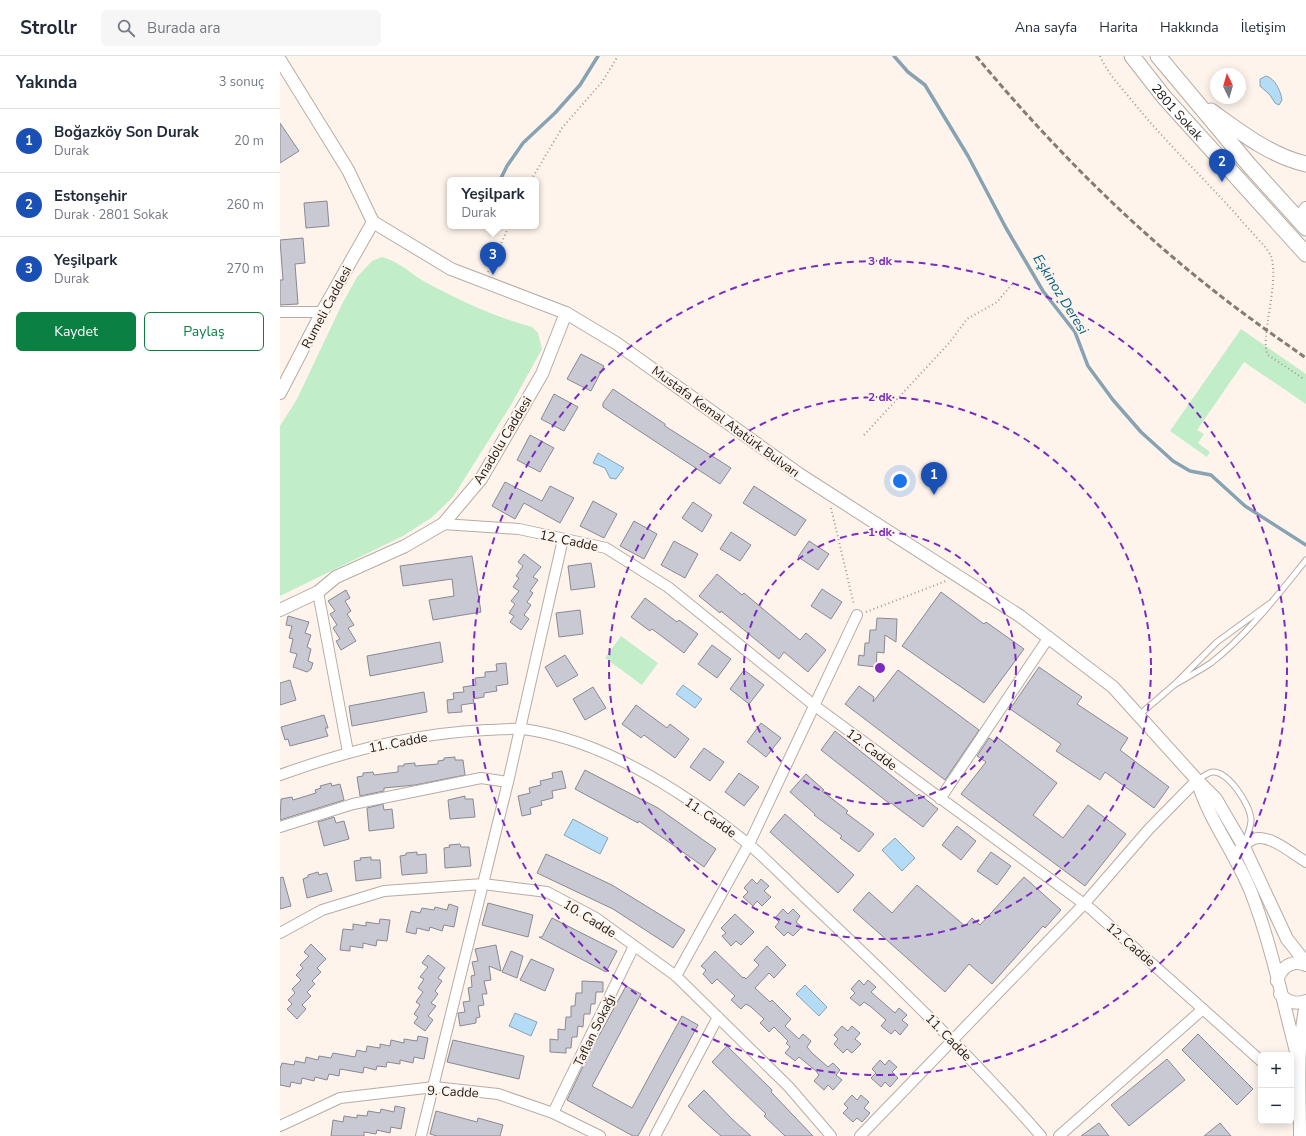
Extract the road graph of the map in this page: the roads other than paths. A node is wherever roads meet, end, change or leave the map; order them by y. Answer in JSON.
{"nodes":[{"id":1,"x":1132,"y":56,"type":"edge"},
{"id":2,"x":1158,"y":56,"type":"edge"},
{"id":3,"x":280,"y":60,"type":"edge"},
{"id":4,"x":1191,"y":96,"type":"junction"},
{"id":5,"x":1164,"y":97,"type":"junction"},
{"id":6,"x":1306,"y":164,"type":"edge"},
{"id":7,"x":373,"y":222,"type":"junction"},
{"id":8,"x":1302,"y":222,"type":"edge"},
{"id":9,"x":1301,"y":249,"type":"edge"},
{"id":10,"x":280,"y":312,"type":"edge"},
{"id":11,"x":322,"y":312,"type":"junction"},
{"id":12,"x":566,"y":312,"type":"junction"},
{"id":13,"x":280,"y":393,"type":"edge"},
{"id":14,"x":443,"y":524,"type":"junction"},
{"id":15,"x":563,"y":539,"type":"junction"},
{"id":16,"x":1306,"y":560,"type":"edge"},
{"id":17,"x":318,"y":592,"type":"junction"},
{"id":18,"x":1269,"y":604,"type":"junction"},
{"id":19,"x":280,"y":610,"type":"edge"},
{"id":20,"x":857,"y":615,"type":"road end"},
{"id":21,"x":1049,"y":637,"type":"junction"},
{"id":22,"x":1174,"y":685,"type":"junction"},
{"id":23,"x":815,"y":706,"type":"junction"},
{"id":24,"x":1139,"y":715,"type":"junction"},
{"id":25,"x":520,"y":729,"type":"junction"},
{"id":26,"x":348,"y":752,"type":"junction"},
{"id":27,"x":280,"y":775,"type":"edge"},
{"id":28,"x":1197,"y":780,"type":"junction"},
{"id":29,"x":508,"y":782,"type":"junction"},
{"id":30,"x":940,"y":799,"type":"junction"},
{"id":31,"x":280,"y":827,"type":"edge"},
{"id":32,"x":749,"y":844,"type":"junction"},
{"id":33,"x":1244,"y":847,"type":"junction"},
{"id":34,"x":1233,"y":854,"type":"junction"},
{"id":35,"x":1306,"y":862,"type":"edge"},
{"id":36,"x":483,"y":884,"type":"junction"},
{"id":37,"x":1084,"y":904,"type":"junction"},
{"id":38,"x":280,"y":933,"type":"edge"},
{"id":39,"x":634,"y":946,"type":"junction"},
{"id":40,"x":1306,"y":964,"type":"edge"},
{"id":41,"x":676,"y":976,"type":"junction"},
{"id":42,"x":1277,"y":981,"type":"junction"},
{"id":43,"x":1280,"y":994,"type":"junction"},
{"id":44,"x":1306,"y":1001,"type":"edge"},
{"id":45,"x":1306,"y":1005,"type":"edge"},
{"id":46,"x":1203,"y":1009,"type":"junction"},
{"id":47,"x":718,"y":1017,"type":"junction"},
{"id":48,"x":953,"y":1040,"type":"junction"},
{"id":49,"x":1258,"y":1058,"type":"edge"},
{"id":50,"x":1298,"y":1059,"type":"junction"},
{"id":51,"x":434,"y":1087,"type":"junction"},
{"id":52,"x":1295,"y":1092,"type":"edge"},
{"id":53,"x":553,"y":1113,"type":"junction"},
{"id":54,"x":280,"y":1126,"type":"edge"},
{"id":55,"x":597,"y":1135,"type":"edge"},
{"id":56,"x":421,"y":1136,"type":"edge"},
{"id":57,"x":655,"y":1136,"type":"edge"},
{"id":58,"x":831,"y":1136,"type":"edge"},
{"id":59,"x":860,"y":1136,"type":"edge"},
{"id":60,"x":1040,"y":1136,"type":"edge"},
{"id":61,"x":1059,"y":1136,"type":"edge"},
{"id":62,"x":1300,"y":1136,"type":"edge"}],
"edges":[{"from":1,"to":5,"type":"main road","name":"2801 Sokak"},
{"from":2,"to":4,"type":"main road","name":"2801 Sokak"},
{"from":3,"to":7,"type":"street"},
{"from":4,"to":6,"type":"main road"},
{"from":4,"to":8,"type":"main road","name":"2801 Sokak"},
{"from":5,"to":8,"type":"main road"},
{"from":5,"to":9,"type":"main road","name":"2801 Sokak"},
{"from":7,"to":11,"type":"street","name":"Rumeli Caddesi"},
{"from":7,"to":12,"type":"street","name":"Mustafa Kemal Atatürk Bulvarı"},
{"from":8,"to":9,"type":"main road"},
{"from":10,"to":11,"type":"street"},
{"from":11,"to":13,"type":"street","name":"Rumeli Caddesi"},
{"from":12,"to":14,"type":"street","name":"Anadolu Caddesi"},
{"from":12,"to":21,"type":"street","name":"Mustafa Kemal Atatürk Bulvarı"},
{"from":14,"to":15,"type":"street","name":"12. Cadde"},
{"from":14,"to":17,"type":"street","name":"Anadolu Caddesi"},
{"from":15,"to":23,"type":"street","name":"12. Cadde"},
{"from":15,"to":25,"type":"street"},
{"from":16,"to":18,"type":"lane"},
{"from":17,"to":19,"type":"street","name":"Anadolu Caddesi"},
{"from":17,"to":26,"type":"street"},
{"from":18,"to":22,"type":"lane"},
{"from":18,"to":22,"type":"lane"},
{"from":20,"to":23,"type":"street"},
{"from":21,"to":24,"type":"street","name":"Mustafa Kemal Atatürk Bulvarı"},
{"from":21,"to":30,"type":"street"},
{"from":22,"to":24,"type":"lane"},
{"from":23,"to":30,"type":"street","name":"12. Cadde"},
{"from":23,"to":32,"type":"street"},
{"from":24,"to":28,"type":"street","name":"Mustafa Kemal Atatürk Bulvarı"},
{"from":25,"to":26,"type":"street","name":"11. Cadde"},
{"from":25,"to":29,"type":"street"},
{"from":25,"to":32,"type":"street","name":"11. Cadde"},
{"from":26,"to":27,"type":"street","name":"11. Cadde"},
{"from":28,"to":33,"type":"street","name":"Mustafa Kemal Atatürk Bulvarı"},
{"from":28,"to":33,"type":"lane"},
{"from":28,"to":34,"type":"street","name":"Mustafa Kemal Atatürk Bulvarı"},
{"from":28,"to":37,"type":"street"},
{"from":29,"to":31,"type":"street"},
{"from":29,"to":36,"type":"street"},
{"from":30,"to":37,"type":"street","name":"12. Cadde"},
{"from":32,"to":41,"type":"street"},
{"from":32,"to":48,"type":"street","name":"11. Cadde"},
{"from":33,"to":34,"type":"street"},
{"from":33,"to":35,"type":"street"},
{"from":33,"to":40,"type":"street","name":"Mustafa Kemal Atatürk Bulvarı"},
{"from":34,"to":42,"type":"street","name":"Mustafa Kemal Atatürk Bulvarı"},
{"from":36,"to":38,"type":"street","name":"10. Cadde"},
{"from":36,"to":39,"type":"street","name":"10. Cadde"},
{"from":36,"to":51,"type":"street"},
{"from":37,"to":46,"type":"street","name":"12. Cadde"},
{"from":37,"to":48,"type":"street"},
{"from":39,"to":41,"type":"street","name":"10. Cadde"},
{"from":39,"to":53,"type":"street","name":"Taflan Sokağı"},
{"from":40,"to":42,"type":"street"},
{"from":41,"to":47,"type":"street","name":"10. Cadde"},
{"from":42,"to":43,"type":"street","name":"Mustafa Kemal Atatürk Bulvarı"},
{"from":43,"to":44,"type":"street"},
{"from":43,"to":50,"type":"street","name":"Mustafa Kemal Atatürk Bulvarı"},
{"from":45,"to":50,"type":"street"},
{"from":46,"to":49,"type":"street","name":"12. Cadde"},
{"from":46,"to":61,"type":"street"},
{"from":47,"to":57,"type":"street"},
{"from":47,"to":58,"type":"street","name":"10. Cadde"},
{"from":48,"to":59,"type":"street"},
{"from":48,"to":60,"type":"street","name":"11. Cadde"},
{"from":50,"to":52,"type":"street"},
{"from":51,"to":53,"type":"street","name":"9. Cadde"},
{"from":51,"to":54,"type":"street","name":"9. Cadde"},
{"from":51,"to":56,"type":"street"},
{"from":52,"to":62,"type":"street"},
{"from":53,"to":55,"type":"street","name":"9. Cadde"}]}
